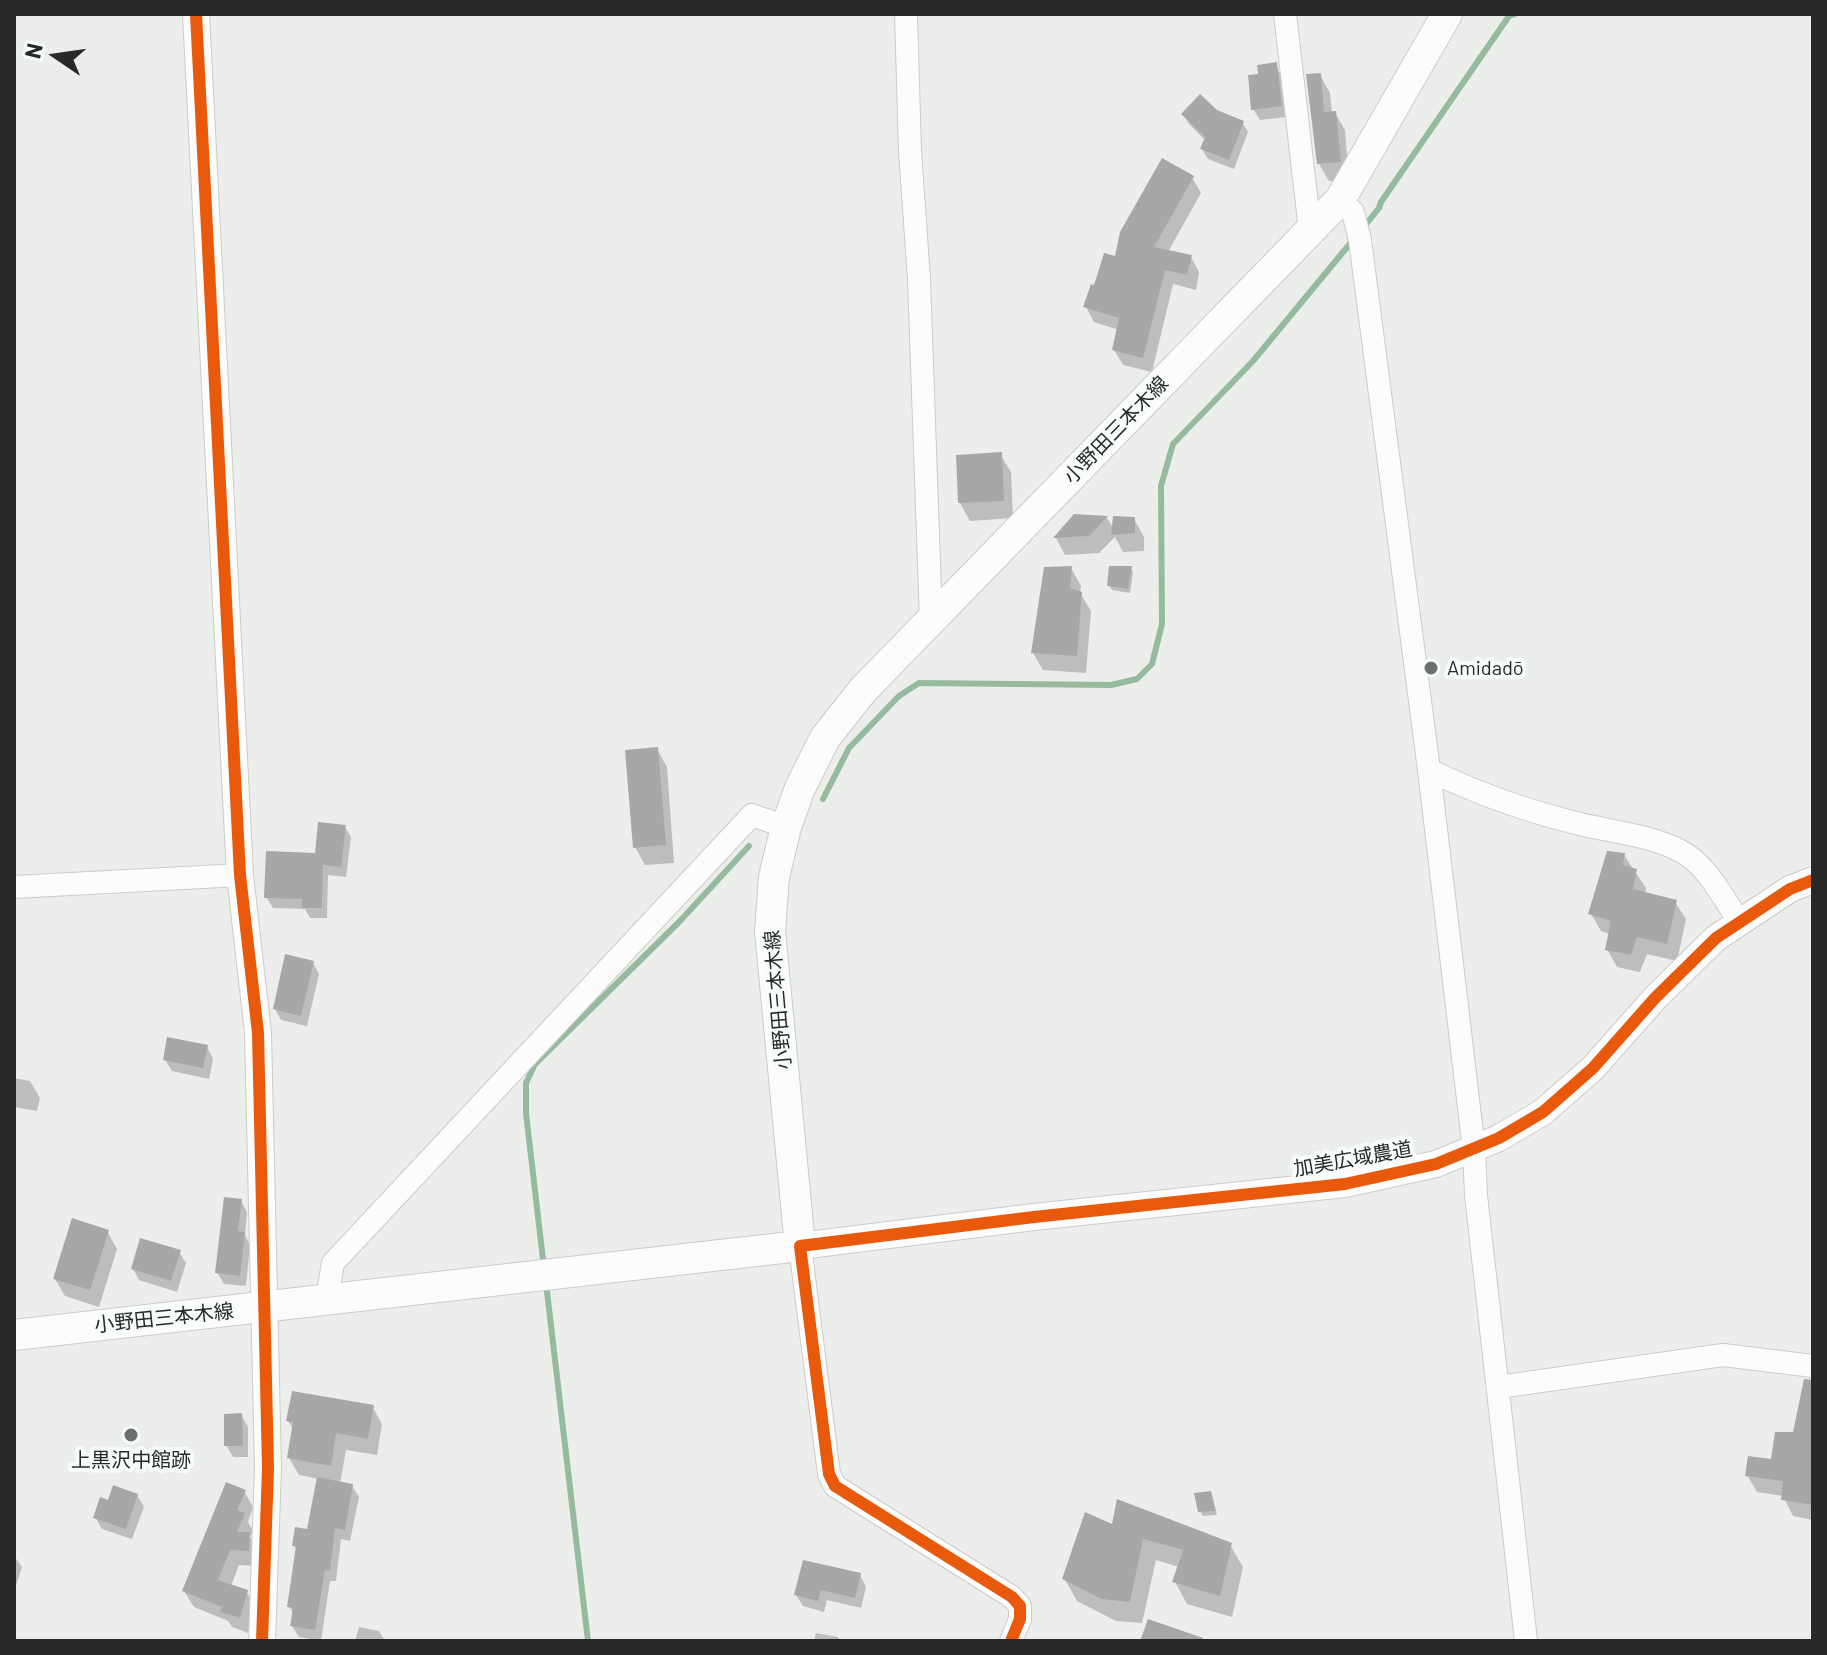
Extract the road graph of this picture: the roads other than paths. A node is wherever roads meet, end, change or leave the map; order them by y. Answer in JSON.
{"nodes":[{"id":1,"x":196,"y":14,"type":"edge"},
{"id":2,"x":906,"y":14,"type":"edge"},
{"id":3,"x":1285,"y":14,"type":"edge"},
{"id":4,"x":1447,"y":14,"type":"edge"},
{"id":5,"x":1340,"y":200,"type":"junction"},
{"id":6,"x":1310,"y":230,"type":"junction"},
{"id":7,"x":931,"y":621,"type":"junction"},
{"id":8,"x":1429,"y":770,"type":"junction"},
{"id":9,"x":786,"y":827,"type":"junction"},
{"id":10,"x":240,"y":875,"type":"junction"},
{"id":11,"x":1813,"y":880,"type":"edge"},
{"id":12,"x":14,"y":887,"type":"edge"},
{"id":13,"x":1740,"y":923,"type":"junction"},
{"id":14,"x":1474,"y":1150,"type":"junction"},
{"id":15,"x":800,"y":1246,"type":"junction"},
{"id":16,"x":327,"y":1298,"type":"junction"},
{"id":17,"x":264,"y":1308,"type":"junction"},
{"id":18,"x":14,"y":1335,"type":"edge"},
{"id":19,"x":1813,"y":1366,"type":"edge"},
{"id":20,"x":1499,"y":1387,"type":"junction"},
{"id":21,"x":262,"y":1641,"type":"edge"},
{"id":22,"x":1011,"y":1641,"type":"edge"},
{"id":23,"x":1526,"y":1641,"type":"edge"}],
"edges":[{"from":1,"to":10,"type":"street"},
{"from":2,"to":7,"type":"street"},
{"from":3,"to":6,"type":"street"},
{"from":4,"to":5,"type":"main road","name":"小野田三本木線"},
{"from":5,"to":6,"type":"main road","name":"小野田三本木線"},
{"from":5,"to":8,"type":"street"},
{"from":6,"to":7,"type":"main road","name":"小野田三本木線"},
{"from":7,"to":9,"type":"main road","name":"小野田三本木線"},
{"from":8,"to":13,"type":"street"},
{"from":8,"to":14,"type":"street"},
{"from":9,"to":15,"type":"main road","name":"小野田三本木線"},
{"from":9,"to":16,"type":"street"},
{"from":10,"to":12,"type":"street"},
{"from":10,"to":17,"type":"street"},
{"from":11,"to":13,"type":"street","name":"加美広域農道"},
{"from":13,"to":14,"type":"street","name":"加美広域農道"},
{"from":14,"to":15,"type":"street","name":"加美広域農道"},
{"from":14,"to":20,"type":"street"},
{"from":15,"to":16,"type":"main road","name":"小野田三本木線"},
{"from":15,"to":22,"type":"street"},
{"from":16,"to":17,"type":"main road","name":"小野田三本木線"},
{"from":17,"to":18,"type":"main road","name":"小野田三本木線"},
{"from":17,"to":21,"type":"street"},
{"from":19,"to":20,"type":"street"},
{"from":20,"to":23,"type":"street"}]}
